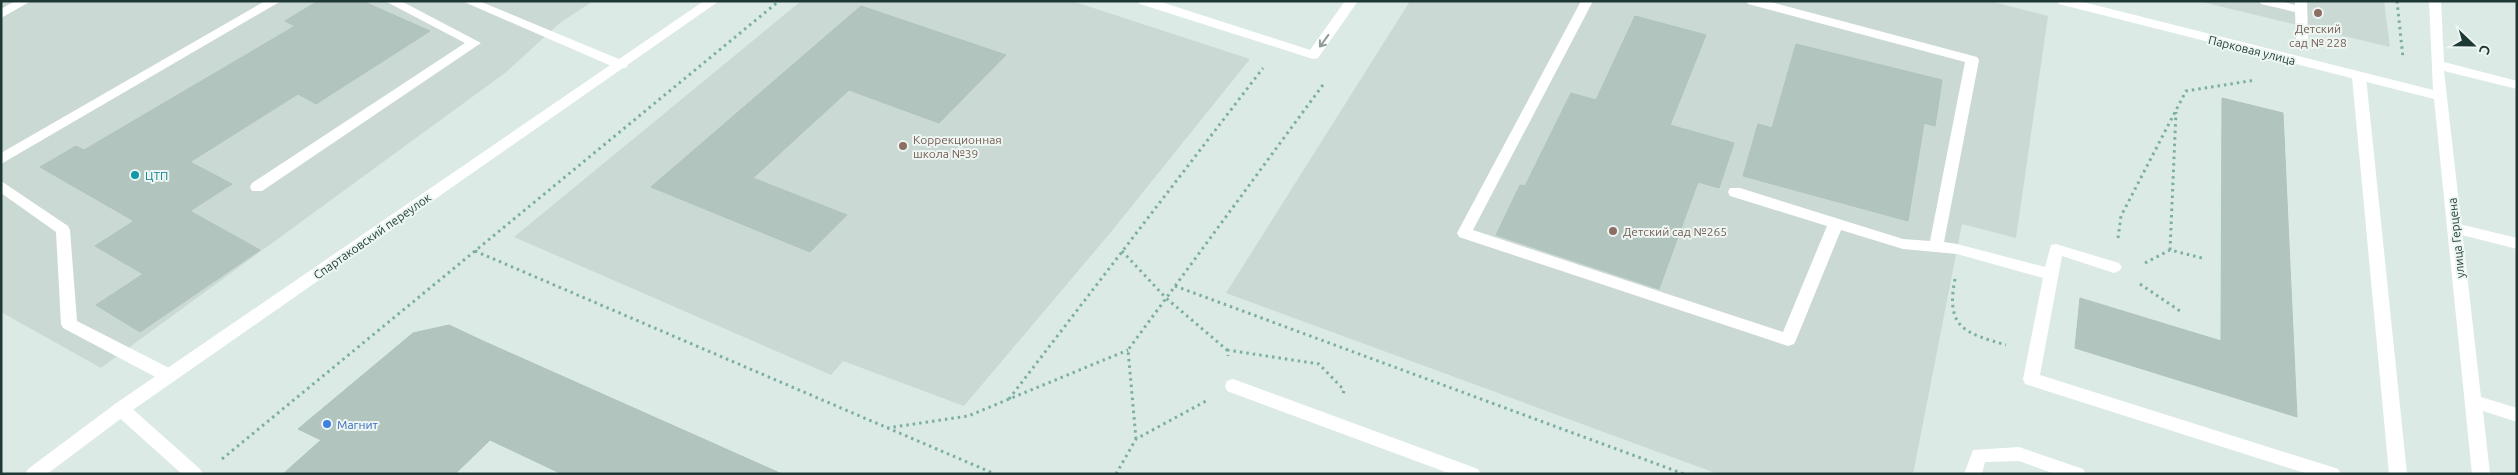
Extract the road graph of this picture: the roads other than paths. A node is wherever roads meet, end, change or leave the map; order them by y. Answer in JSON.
{"nodes":[{"id":1,"x":25,"y":1,"type":"edge"},
{"id":2,"x":275,"y":1,"type":"edge"},
{"id":3,"x":391,"y":1,"type":"edge"},
{"id":4,"x":713,"y":1,"type":"edge"},
{"id":5,"x":1144,"y":1,"type":"edge"},
{"id":6,"x":1352,"y":1,"type":"edge"},
{"id":7,"x":1587,"y":1,"type":"edge"},
{"id":8,"x":1752,"y":1,"type":"edge"},
{"id":9,"x":2063,"y":1,"type":"edge"},
{"id":10,"x":2265,"y":1,"type":"edge"},
{"id":11,"x":2435,"y":1,"type":"edge"},
{"id":12,"x":478,"y":3,"type":"edge"},
{"id":13,"x":2301,"y":6,"type":"edge"},
{"id":14,"x":1,"y":14,"type":"edge"},
{"id":15,"x":2302,"y":38,"type":"dead end"},
{"id":16,"x":2438,"y":64,"type":"junction"},
{"id":17,"x":621,"y":65,"type":"junction"},
{"id":18,"x":2359,"y":77,"type":"junction"},
{"id":19,"x":2517,"y":86,"type":"edge"},
{"id":20,"x":2441,"y":96,"type":"junction"},
{"id":21,"x":1,"y":159,"type":"edge"},
{"id":22,"x":1,"y":186,"type":"edge"},
{"id":23,"x":257,"y":188,"type":"dead end"},
{"id":24,"x":1735,"y":192,"type":"dead end"},
{"id":25,"x":1836,"y":223,"type":"junction"},
{"id":26,"x":2454,"y":228,"type":"junction"},
{"id":27,"x":2517,"y":244,"type":"edge"},
{"id":28,"x":1936,"y":247,"type":"junction"},
{"id":29,"x":2114,"y":267,"type":"road end"},
{"id":30,"x":2050,"y":274,"type":"junction"},
{"id":31,"x":169,"y":376,"type":"junction"},
{"id":32,"x":1233,"y":386,"type":"road end"},
{"id":33,"x":2474,"y":402,"type":"junction"},
{"id":34,"x":121,"y":409,"type":"junction"},
{"id":35,"x":2517,"y":415,"type":"edge"},
{"id":36,"x":34,"y":474,"type":"edge"},
{"id":37,"x":194,"y":474,"type":"edge"},
{"id":38,"x":1472,"y":474,"type":"edge"},
{"id":39,"x":1973,"y":474,"type":"edge"},
{"id":40,"x":2077,"y":474,"type":"edge"},
{"id":41,"x":2332,"y":474,"type":"edge"},
{"id":42,"x":2398,"y":474,"type":"edge"},
{"id":43,"x":2481,"y":474,"type":"edge"}],
"edges":[{"from":1,"to":14,"type":"street"},
{"from":2,"to":21,"type":"street"},
{"from":3,"to":23,"type":"street"},
{"from":4,"to":17,"type":"street","name":"Спартаковский переулок"},
{"from":6,"to":5,"type":"street","one_way":true},
{"from":7,"to":25,"type":"street"},
{"from":8,"to":28,"type":"street"},
{"from":9,"to":18,"type":"street","name":"Парковая улица"},
{"from":10,"to":13,"type":"street"},
{"from":11,"to":16,"type":"street","name":"улица Герцена"},
{"from":12,"to":17,"type":"street"},
{"from":13,"to":15,"type":"street"},
{"from":16,"to":19,"type":"street"},
{"from":16,"to":20,"type":"street","name":"улица Герцена"},
{"from":17,"to":31,"type":"street","name":"Спартаковский переулок"},
{"from":18,"to":20,"type":"street","name":"Парковая улица"},
{"from":18,"to":42,"type":"street"},
{"from":20,"to":26,"type":"street","name":"улица Герцена"},
{"from":22,"to":31,"type":"street"},
{"from":24,"to":25,"type":"street"},
{"from":25,"to":28,"type":"street"},
{"from":26,"to":27,"type":"street"},
{"from":26,"to":33,"type":"street","name":"улица Герцена"},
{"from":28,"to":30,"type":"street"},
{"from":29,"to":30,"type":"street"},
{"from":30,"to":41,"type":"street"},
{"from":31,"to":34,"type":"street","name":"Спартаковский переулок"},
{"from":32,"to":38,"type":"street"},
{"from":33,"to":35,"type":"street"},
{"from":33,"to":43,"type":"street","name":"улица Герцена"},
{"from":34,"to":36,"type":"street","name":"Спартаковский переулок"},
{"from":34,"to":37,"type":"street"},
{"from":39,"to":40,"type":"street"}]}
